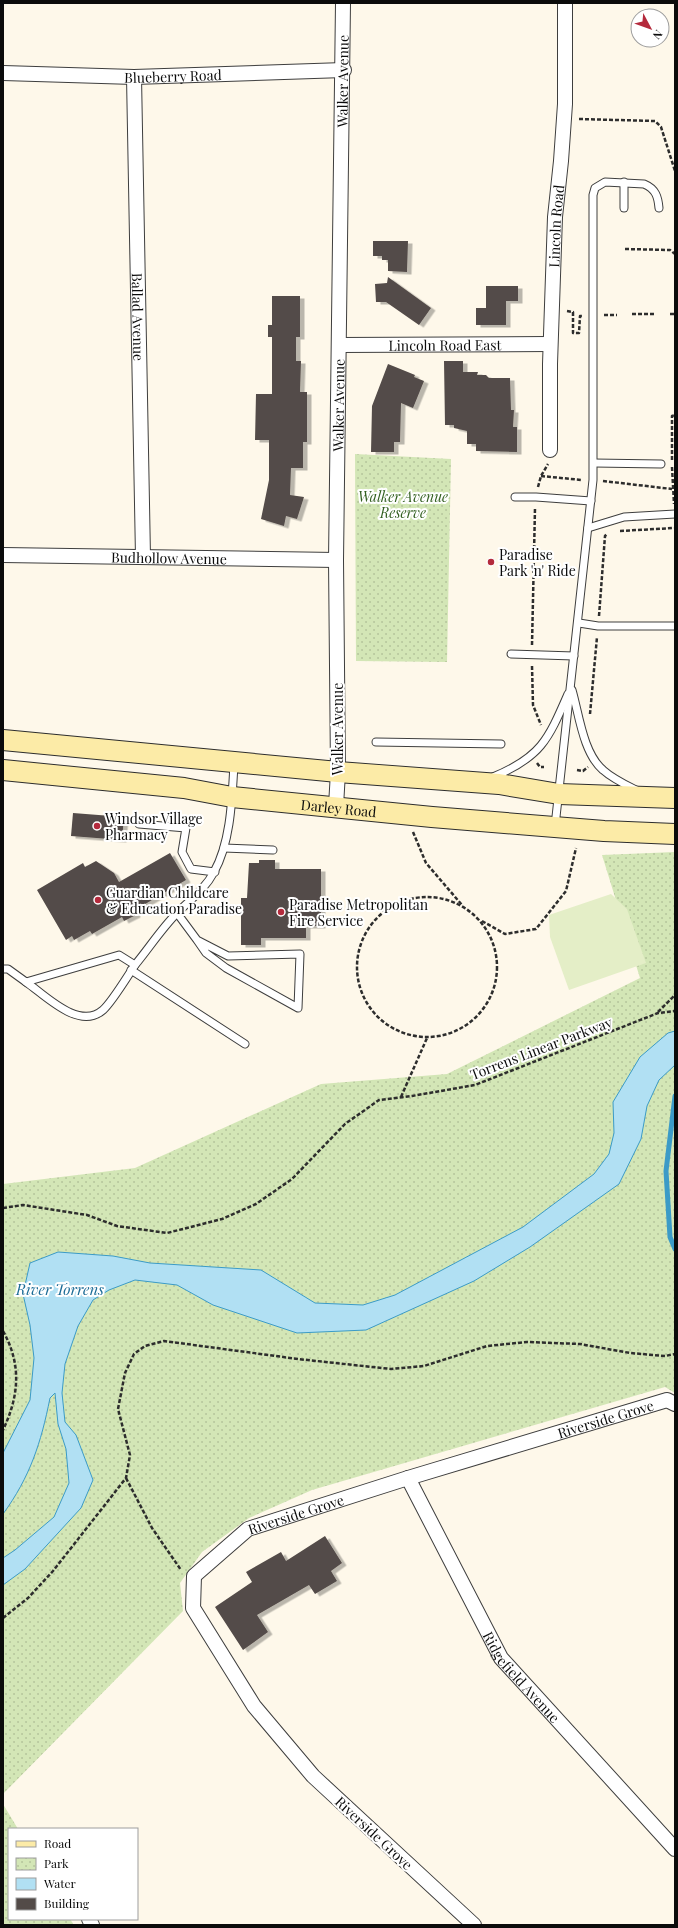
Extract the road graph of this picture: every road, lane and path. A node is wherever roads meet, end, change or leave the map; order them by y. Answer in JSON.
{"nodes":[{"id":1,"x":344,"y":3,"type":"edge"},
{"id":2,"x":565,"y":3,"type":"edge"},
{"id":3,"x":344,"y":70,"type":"junction"},
{"id":4,"x":3,"y":73,"type":"edge"},
{"id":5,"x":134,"y":77,"type":"junction"},
{"id":6,"x":564,"y":118,"type":"junction"},
{"id":7,"x":675,"y":172,"type":"edge"},
{"id":8,"x":624,"y":182,"type":"junction"},
{"id":9,"x":624,"y":208,"type":"dead end"},
{"id":10,"x":660,"y":208,"type":"dead end"},
{"id":11,"x":625,"y":249,"type":"dead end"},
{"id":12,"x":675,"y":254,"type":"edge"},
{"id":13,"x":552,"y":310,"type":"junction"},
{"id":14,"x":632,"y":314,"type":"dead end"},
{"id":15,"x":654,"y":314,"type":"dead end"},
{"id":16,"x":670,"y":314,"type":"dead end"},
{"id":17,"x":675,"y":314,"type":"edge"},
{"id":18,"x":617,"y":315,"type":"dead end"},
{"id":19,"x":586,"y":316,"type":"dead end"},
{"id":20,"x":600,"y":316,"type":"dead end"},
{"id":21,"x":550,"y":344,"type":"junction"},
{"id":22,"x":339,"y":345,"type":"junction"},
{"id":23,"x":675,"y":415,"type":"edge"},
{"id":24,"x":550,"y":450,"type":"dead end"},
{"id":25,"x":594,"y":463,"type":"junction"},
{"id":26,"x":661,"y":464,"type":"dead end"},
{"id":27,"x":593,"y":480,"type":"junction"},
{"id":28,"x":672,"y":489,"type":"junction"},
{"id":29,"x":516,"y":497,"type":"dead end"},
{"id":30,"x":536,"y":497,"type":"junction"},
{"id":31,"x":591,"y":502,"type":"junction"},
{"id":32,"x":674,"y":510,"type":"edge"},
{"id":33,"x":588,"y":528,"type":"junction"},
{"id":34,"x":674,"y":528,"type":"dead end"},
{"id":35,"x":610,"y":531,"type":"dead end"},
{"id":36,"x":617,"y":531,"type":"dead end"},
{"id":37,"x":3,"y":556,"type":"edge"},
{"id":38,"x":142,"y":557,"type":"junction"},
{"id":39,"x":336,"y":560,"type":"junction"},
{"id":40,"x":579,"y":624,"type":"junction"},
{"id":41,"x":598,"y":626,"type":"junction"},
{"id":42,"x":675,"y":626,"type":"edge"},
{"id":43,"x":511,"y":654,"type":"dead end"},
{"id":44,"x":532,"y":655,"type":"junction"},
{"id":45,"x":574,"y":656,"type":"junction"},
{"id":46,"x":571,"y":686,"type":"junction"},
{"id":47,"x":590,"y":716,"type":"dead end"},
{"id":48,"x":542,"y":728,"type":"dead end"},
{"id":49,"x":3,"y":740,"type":"edge"},
{"id":50,"x":376,"y":742,"type":"dead end"},
{"id":51,"x":501,"y":744,"type":"dead end"},
{"id":52,"x":234,"y":762,"type":"junction"},
{"id":53,"x":536,"y":762,"type":"dead end"},
{"id":54,"x":544,"y":767,"type":"dead end"},
{"id":55,"x":588,"y":767,"type":"dead end"},
{"id":56,"x":3,"y":770,"type":"edge"},
{"id":57,"x":577,"y":770,"type":"dead end"},
{"id":58,"x":338,"y":772,"type":"junction"},
{"id":59,"x":479,"y":783,"type":"junction"},
{"id":60,"x":559,"y":794,"type":"junction"},
{"id":61,"x":232,"y":796,"type":"junction"},
{"id":62,"x":652,"y":798,"type":"junction"},
{"id":63,"x":675,"y":798,"type":"edge"},
{"id":64,"x":336,"y":806,"type":"junction"},
{"id":65,"x":139,"y":824,"type":"dead end"},
{"id":66,"x":555,"y":826,"type":"junction"},
{"id":67,"x":413,"y":831,"type":"dead end"},
{"id":68,"x":675,"y":834,"type":"edge"},
{"id":69,"x":224,"y":848,"type":"junction"},
{"id":70,"x":576,"y":848,"type":"dead end"},
{"id":71,"x":273,"y":850,"type":"dead end"},
{"id":72,"x":215,"y":872,"type":"junction"},
{"id":73,"x":463,"y":906,"type":"junction"},
{"id":74,"x":177,"y":913,"type":"junction"},
{"id":75,"x":480,"y":920,"type":"junction"},
{"id":76,"x":198,"y":940,"type":"junction"},
{"id":77,"x":133,"y":968,"type":"junction"},
{"id":78,"x":3,"y":969,"type":"edge"},
{"id":79,"x":26,"y":982,"type":"junction"},
{"id":80,"x":675,"y":995,"type":"edge"},
{"id":81,"x":675,"y":1011,"type":"edge"},
{"id":82,"x":658,"y":1013,"type":"junction"},
{"id":83,"x":427,"y":1038,"type":"junction"},
{"id":84,"x":245,"y":1044,"type":"dead end"},
{"id":85,"x":401,"y":1097,"type":"junction"},
{"id":86,"x":3,"y":1208,"type":"edge"},
{"id":87,"x":3,"y":1331,"type":"edge"},
{"id":88,"x":675,"y":1354,"type":"edge"},
{"id":89,"x":671,"y":1402,"type":"edge"},
{"id":90,"x":3,"y":1430,"type":"edge"},
{"id":91,"x":126,"y":1478,"type":"junction"},
{"id":92,"x":408,"y":1478,"type":"junction"},
{"id":93,"x":194,"y":1576,"type":"junction"},
{"id":94,"x":3,"y":1618,"type":"edge"},
{"id":95,"x":675,"y":1849,"type":"edge"},
{"id":96,"x":474,"y":1925,"type":"edge"}],
"edges":[{"from":1,"to":3,"type":"street","name":"Walker Avenue"},
{"from":2,"to":6,"type":"street","name":"Lincoln Road"},
{"from":3,"to":5,"type":"street","name":"Blueberry Road"},
{"from":3,"to":22,"type":"street","name":"Walker Avenue"},
{"from":4,"to":5,"type":"street","name":"Blueberry Road"},
{"from":5,"to":38,"type":"street","name":"Ballad Avenue"},
{"from":6,"to":7,"type":"path"},
{"from":6,"to":13,"type":"street","name":"Lincoln Road"},
{"from":8,"to":9,"type":"lane"},
{"from":8,"to":10,"type":"lane"},
{"from":8,"to":25,"type":"lane"},
{"from":11,"to":12,"type":"path"},
{"from":13,"to":19,"type":"path"},
{"from":13,"to":21,"type":"street","name":"Lincoln Road"},
{"from":14,"to":15,"type":"path"},
{"from":16,"to":17,"type":"path"},
{"from":18,"to":20,"type":"path"},
{"from":21,"to":22,"type":"street","name":"Lincoln Road East"},
{"from":21,"to":24,"type":"street","name":"Lincoln Road"},
{"from":22,"to":39,"type":"street","name":"Walker Avenue"},
{"from":23,"to":28,"type":"path"},
{"from":25,"to":26,"type":"lane"},
{"from":25,"to":27,"type":"lane"},
{"from":27,"to":28,"type":"path"},
{"from":27,"to":30,"type":"path"},
{"from":27,"to":31,"type":"lane"},
{"from":28,"to":32,"type":"path"},
{"from":29,"to":30,"type":"lane"},
{"from":30,"to":31,"type":"lane"},
{"from":30,"to":44,"type":"path"},
{"from":31,"to":33,"type":"lane"},
{"from":32,"to":33,"type":"lane"},
{"from":33,"to":40,"type":"lane"},
{"from":34,"to":36,"type":"path"},
{"from":35,"to":41,"type":"path"},
{"from":37,"to":38,"type":"street","name":"Budhollow Avenue"},
{"from":38,"to":39,"type":"street","name":"Budhollow Avenue"},
{"from":39,"to":58,"type":"street","name":"Walker Avenue"},
{"from":40,"to":41,"type":"lane"},
{"from":40,"to":45,"type":"lane"},
{"from":41,"to":42,"type":"lane"},
{"from":41,"to":47,"type":"path"},
{"from":43,"to":44,"type":"lane"},
{"from":44,"to":45,"type":"lane"},
{"from":44,"to":48,"type":"path"},
{"from":45,"to":46,"type":"lane"},
{"from":46,"to":59,"type":"lane"},
{"from":46,"to":60,"type":"lane"},
{"from":46,"to":62,"type":"lane"},
{"from":49,"to":52,"type":"main road"},
{"from":50,"to":51,"type":"lane"},
{"from":52,"to":58,"type":"main road"},
{"from":52,"to":61,"type":"lane"},
{"from":53,"to":54,"type":"path"},
{"from":55,"to":57,"type":"path"},
{"from":56,"to":61,"type":"main road","name":"Darley Road"},
{"from":58,"to":59,"type":"main road"},
{"from":58,"to":64,"type":"street","name":"Walker Avenue"},
{"from":59,"to":60,"type":"main road"},
{"from":60,"to":62,"type":"main road"},
{"from":60,"to":66,"type":"lane"},
{"from":61,"to":64,"type":"main road","name":"Darley Road"},
{"from":61,"to":69,"type":"lane"},
{"from":62,"to":63,"type":"main road"},
{"from":64,"to":66,"type":"main road","name":"Darley Road"},
{"from":65,"to":72,"type":"lane"},
{"from":66,"to":68,"type":"main road","name":"Darley Road"},
{"from":67,"to":73,"type":"path"},
{"from":69,"to":71,"type":"lane"},
{"from":69,"to":72,"type":"lane"},
{"from":70,"to":75,"type":"path"},
{"from":72,"to":74,"type":"lane"},
{"from":73,"to":75,"type":"path"},
{"from":73,"to":83,"type":"path"},
{"from":74,"to":76,"type":"lane"},
{"from":74,"to":77,"type":"lane"},
{"from":75,"to":83,"type":"path"},
{"from":76,"to":76,"type":"lane"},
{"from":77,"to":79,"type":"lane"},
{"from":77,"to":79,"type":"lane"},
{"from":77,"to":84,"type":"lane"},
{"from":78,"to":79,"type":"lane"},
{"from":80,"to":82,"type":"path"},
{"from":81,"to":82,"type":"path","name":"Torrens Linear Parkway"},
{"from":82,"to":85,"type":"path","name":"Torrens Linear Parkway"},
{"from":83,"to":85,"type":"path"},
{"from":85,"to":86,"type":"path","name":"Torrens Linear Parkway"},
{"from":87,"to":90,"type":"path"},
{"from":88,"to":91,"type":"path"},
{"from":89,"to":92,"type":"street","name":"Riverside Grove"},
{"from":91,"to":93,"type":"path"},
{"from":91,"to":94,"type":"path"},
{"from":92,"to":93,"type":"street","name":"Riverside Grove"},
{"from":92,"to":95,"type":"street","name":"Ridgefield Avenue"},
{"from":93,"to":96,"type":"street","name":"Riverside Grove"}]}
